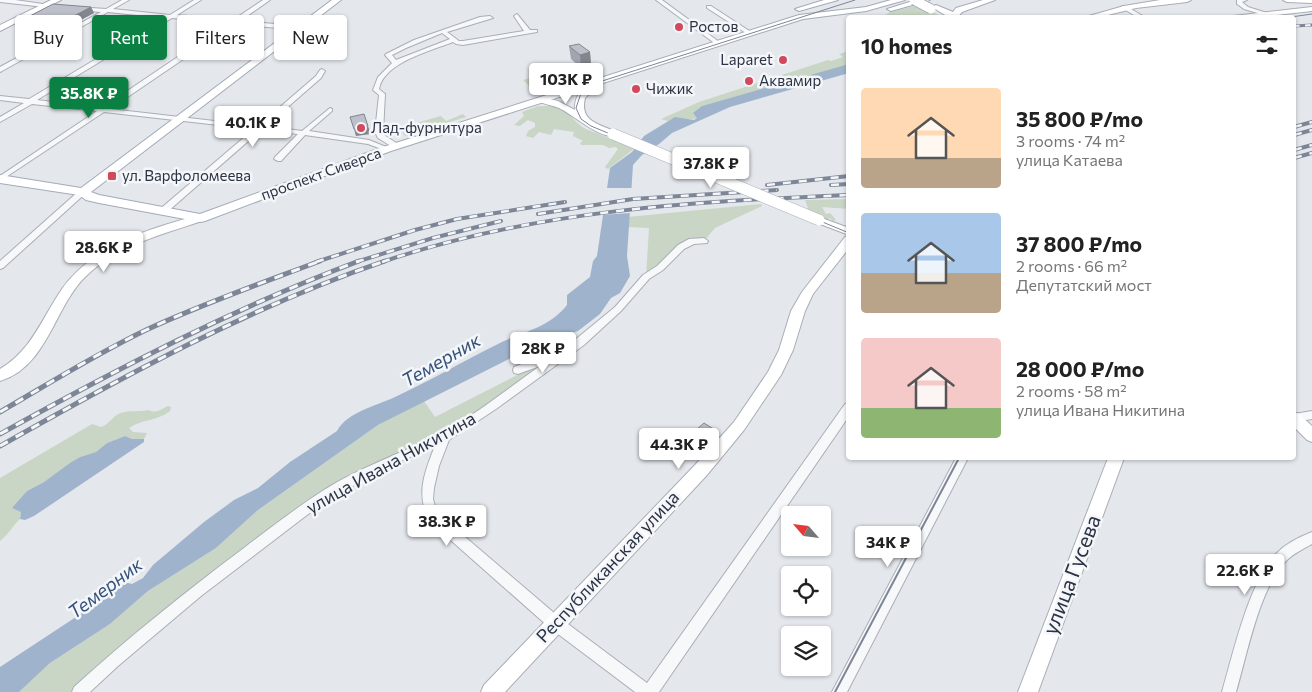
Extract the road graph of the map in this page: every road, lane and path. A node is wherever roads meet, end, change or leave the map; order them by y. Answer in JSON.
{"nodes":[{"id":1,"x":0,"y":0,"type":"edge"},
{"id":2,"x":56,"y":0,"type":"edge"},
{"id":3,"x":126,"y":0,"type":"edge"},
{"id":4,"x":198,"y":0,"type":"edge"},
{"id":5,"x":267,"y":0,"type":"edge"},
{"id":6,"x":336,"y":0,"type":"edge"},
{"id":7,"x":659,"y":0,"type":"edge"},
{"id":8,"x":834,"y":0,"type":"edge"},
{"id":9,"x":839,"y":0,"type":"edge"},
{"id":10,"x":914,"y":0,"type":"edge"},
{"id":11,"x":920,"y":0,"type":"edge"},
{"id":12,"x":926,"y":0,"type":"edge"},
{"id":13,"x":983,"y":0,"type":"edge"},
{"id":14,"x":991,"y":0,"type":"edge"},
{"id":15,"x":1187,"y":0,"type":"edge"},
{"id":16,"x":1244,"y":0,"type":"edge"},
{"id":17,"x":1279,"y":0,"type":"edge"},
{"id":18,"x":1286,"y":0,"type":"edge"},
{"id":19,"x":1296,"y":0,"type":"edge"},
{"id":20,"x":1312,"y":1,"type":"edge"},
{"id":21,"x":900,"y":4,"type":"edge"},
{"id":22,"x":46,"y":5,"type":"junction"},
{"id":23,"x":64,"y":7,"type":"edge"},
{"id":24,"x":72,"y":7,"type":"edge"},
{"id":25,"x":709,"y":7,"type":"dead end"},
{"id":26,"x":1124,"y":7,"type":"junction"},
{"id":27,"x":935,"y":8,"type":"junction"},
{"id":28,"x":1115,"y":9,"type":"junction"},
{"id":29,"x":1312,"y":9,"type":"edge"},
{"id":30,"x":1295,"y":10,"type":"junction"},
{"id":31,"x":107,"y":11,"type":"junction"},
{"id":32,"x":787,"y":13,"type":"junction"},
{"id":33,"x":1264,"y":13,"type":"junction"},
{"id":34,"x":244,"y":15,"type":"edge"},
{"id":35,"x":317,"y":15,"type":"edge"},
{"id":36,"x":846,"y":15,"type":"edge"},
{"id":37,"x":849,"y":15,"type":"edge"},
{"id":38,"x":881,"y":15,"type":"edge"},
{"id":39,"x":948,"y":15,"type":"edge"},
{"id":40,"x":954,"y":15,"type":"edge"},
{"id":41,"x":1096,"y":15,"type":"edge"},
{"id":42,"x":1126,"y":15,"type":"edge"},
{"id":43,"x":1139,"y":15,"type":"edge"},
{"id":44,"x":1246,"y":15,"type":"edge"},
{"id":45,"x":171,"y":16,"type":"junction"},
{"id":46,"x":517,"y":16,"type":"dead end"},
{"id":47,"x":177,"y":17,"type":"edge"},
{"id":48,"x":490,"y":18,"type":"dead end"},
{"id":49,"x":785,"y":23,"type":"junction"},
{"id":50,"x":0,"y":28,"type":"edge"},
{"id":51,"x":535,"y":31,"type":"dead end"},
{"id":52,"x":444,"y":32,"type":"junction"},
{"id":53,"x":528,"y":32,"type":"junction"},
{"id":54,"x":751,"y":34,"type":"junction"},
{"id":55,"x":454,"y":40,"type":"junction"},
{"id":56,"x":719,"y":44,"type":"junction"},
{"id":57,"x":274,"y":48,"type":"edge"},
{"id":58,"x":178,"y":60,"type":"edge"},
{"id":59,"x":394,"y":63,"type":"junction"},
{"id":60,"x":0,"y":70,"type":"edge"},
{"id":61,"x":322,"y":71,"type":"dead end"},
{"id":62,"x":596,"y":83,"type":"junction"},
{"id":63,"x":566,"y":92,"type":"junction"},
{"id":64,"x":580,"y":97,"type":"junction"},
{"id":65,"x":0,"y":98,"type":"edge"},
{"id":66,"x":541,"y":100,"type":"junction"},
{"id":67,"x":31,"y":101,"type":"junction"},
{"id":68,"x":105,"y":109,"type":"junction"},
{"id":69,"x":330,"y":110,"type":"dead end"},
{"id":70,"x":180,"y":119,"type":"junction"},
{"id":71,"x":582,"y":119,"type":"junction"},
{"id":72,"x":0,"y":120,"type":"edge"},
{"id":73,"x":260,"y":128,"type":"junction"},
{"id":74,"x":304,"y":133,"type":"junction"},
{"id":75,"x":613,"y":134,"type":"joint"},
{"id":76,"x":392,"y":148,"type":"junction"},
{"id":77,"x":278,"y":159,"type":"dead end"},
{"id":78,"x":0,"y":179,"type":"edge"},
{"id":79,"x":83,"y":192,"type":"junction"},
{"id":80,"x":163,"y":211,"type":"junction"},
{"id":81,"x":201,"y":218,"type":"junction"},
{"id":82,"x":819,"y":220,"type":"joint"},
{"id":83,"x":846,"y":231,"type":"edge"},
{"id":84,"x":704,"y":241,"type":"dead end"},
{"id":85,"x":846,"y":244,"type":"edge"},
{"id":86,"x":0,"y":266,"type":"edge"},
{"id":87,"x":562,"y":358,"type":"junction"},
{"id":88,"x":518,"y":370,"type":"dead end"},
{"id":89,"x":0,"y":376,"type":"edge"},
{"id":90,"x":846,"y":411,"type":"edge"},
{"id":91,"x":1312,"y":415,"type":"edge"},
{"id":92,"x":1296,"y":418,"type":"edge"},
{"id":93,"x":1296,"y":420,"type":"edge"},
{"id":94,"x":444,"y":436,"type":"junction"},
{"id":95,"x":1312,"y":436,"type":"edge"},
{"id":96,"x":961,"y":460,"type":"edge"},
{"id":97,"x":1115,"y":460,"type":"edge"},
{"id":98,"x":1312,"y":538,"type":"edge"},
{"id":99,"x":555,"y":623,"type":"junction"},
{"id":100,"x":79,"y":692,"type":"edge"},
{"id":101,"x":491,"y":692,"type":"edge"},
{"id":102,"x":649,"y":692,"type":"edge"},
{"id":103,"x":839,"y":692,"type":"edge"},
{"id":104,"x":1028,"y":692,"type":"edge"},
{"id":105,"x":1229,"y":692,"type":"edge"}],
"edges":[{"from":1,"to":22,"type":"street"},
{"from":2,"to":22,"type":"main road"},
{"from":3,"to":31,"type":"street"},
{"from":4,"to":45,"type":"street"},
{"from":5,"to":34,"type":"street"},
{"from":6,"to":35,"type":"main road"},
{"from":7,"to":56,"type":"street"},
{"from":8,"to":32,"type":"main road"},
{"from":9,"to":32,"type":"main road"},
{"from":10,"to":27,"type":"main road","bridge":true},
{"from":11,"to":27,"type":"main road","bridge":true},
{"from":12,"to":21,"type":"main road","name":"проспект Сиверса"},
{"from":13,"to":27,"type":"main road"},
{"from":14,"to":40,"type":"main road"},
{"from":15,"to":26,"type":"street"},
{"from":16,"to":33,"type":"street"},
{"from":17,"to":30,"type":"street"},
{"from":18,"to":19,"type":"street"},
{"from":19,"to":20,"type":"street"},
{"from":19,"to":29,"type":"street"},
{"from":21,"to":37,"type":"main road","name":"проспект Сиверса"},
{"from":21,"to":38,"type":"main road"},
{"from":21,"to":49,"type":"main road","name":"проспект Сиверса"},
{"from":22,"to":23,"type":"street"},
{"from":22,"to":50,"type":"main road"},
{"from":24,"to":31,"type":"street"},
{"from":25,"to":54,"type":"street"},
{"from":26,"to":28,"type":"street"},
{"from":26,"to":43,"type":"street"},
{"from":27,"to":39,"type":"main road"},
{"from":28,"to":41,"type":"street"},
{"from":28,"to":42,"type":"street"},
{"from":29,"to":30,"type":"street"},
{"from":30,"to":33,"type":"street"},
{"from":31,"to":45,"type":"street"},
{"from":31,"to":60,"type":"street"},
{"from":32,"to":49,"type":"main road"},
{"from":33,"to":44,"type":"street"},
{"from":36,"to":49,"type":"main road","name":"проспект Сиверса"},
{"from":45,"to":47,"type":"street"},
{"from":45,"to":67,"type":"street"},
{"from":46,"to":53,"type":"street"},
{"from":48,"to":52,"type":"street"},
{"from":49,"to":54,"type":"main road","name":"проспект Сиверса"},
{"from":51,"to":53,"type":"street"},
{"from":52,"to":55,"type":"street"},
{"from":52,"to":59,"type":"street"},
{"from":53,"to":55,"type":"street"},
{"from":54,"to":56,"type":"main road","name":"проспект Сиверса"},
{"from":55,"to":59,"type":"street"},
{"from":56,"to":62,"type":"main road","name":"проспект Сиверса"},
{"from":57,"to":70,"type":"main road"},
{"from":58,"to":68,"type":"street"},
{"from":59,"to":76,"type":"street"},
{"from":61,"to":73,"type":"street"},
{"from":62,"to":63,"type":"main road","name":"проспект Сиверса"},
{"from":62,"to":64,"type":"street"},
{"from":63,"to":64,"type":"street"},
{"from":63,"to":66,"type":"main road","name":"проспект Сиверса"},
{"from":64,"to":71,"type":"street"},
{"from":65,"to":67,"type":"street"},
{"from":66,"to":71,"type":"street"},
{"from":66,"to":76,"type":"main road","name":"проспект Сиверса"},
{"from":67,"to":68,"type":"street"},
{"from":67,"to":72,"type":"street"},
{"from":68,"to":70,"type":"street"},
{"from":68,"to":78,"type":"street"},
{"from":69,"to":74,"type":"street"},
{"from":70,"to":73,"type":"street"},
{"from":70,"to":79,"type":"main road"},
{"from":71,"to":75,"type":"street"},
{"from":73,"to":74,"type":"street"},
{"from":73,"to":80,"type":"street"},
{"from":74,"to":76,"type":"street"},
{"from":74,"to":77,"type":"street"},
{"from":75,"to":82,"type":"street","bridge":true},
{"from":76,"to":81,"type":"main road","name":"проспект Сиверса"},
{"from":78,"to":79,"type":"main road"},
{"from":79,"to":80,"type":"main road"},
{"from":79,"to":86,"type":"street"},
{"from":80,"to":81,"type":"main road"},
{"from":81,"to":89,"type":"street"},
{"from":82,"to":83,"type":"street"},
{"from":84,"to":87,"type":"street","name":"улица Ивана Никитина"},
{"from":85,"to":99,"type":"street","name":"Республиканская улица"},
{"from":87,"to":88,"type":"street"},
{"from":87,"to":94,"type":"street","name":"улица Ивана Никитина"},
{"from":90,"to":102,"type":"street"},
{"from":91,"to":92,"type":"street"},
{"from":93,"to":95,"type":"street"},
{"from":94,"to":99,"type":"street"},
{"from":94,"to":100,"type":"street","name":"улица Ивана Никитина"},
{"from":96,"to":103,"type":"street"},
{"from":97,"to":104,"type":"street","name":"улица Гусева"},
{"from":98,"to":105,"type":"street"},
{"from":99,"to":101,"type":"street","name":"Республиканская улица"},
{"from":99,"to":102,"type":"street"}]}
